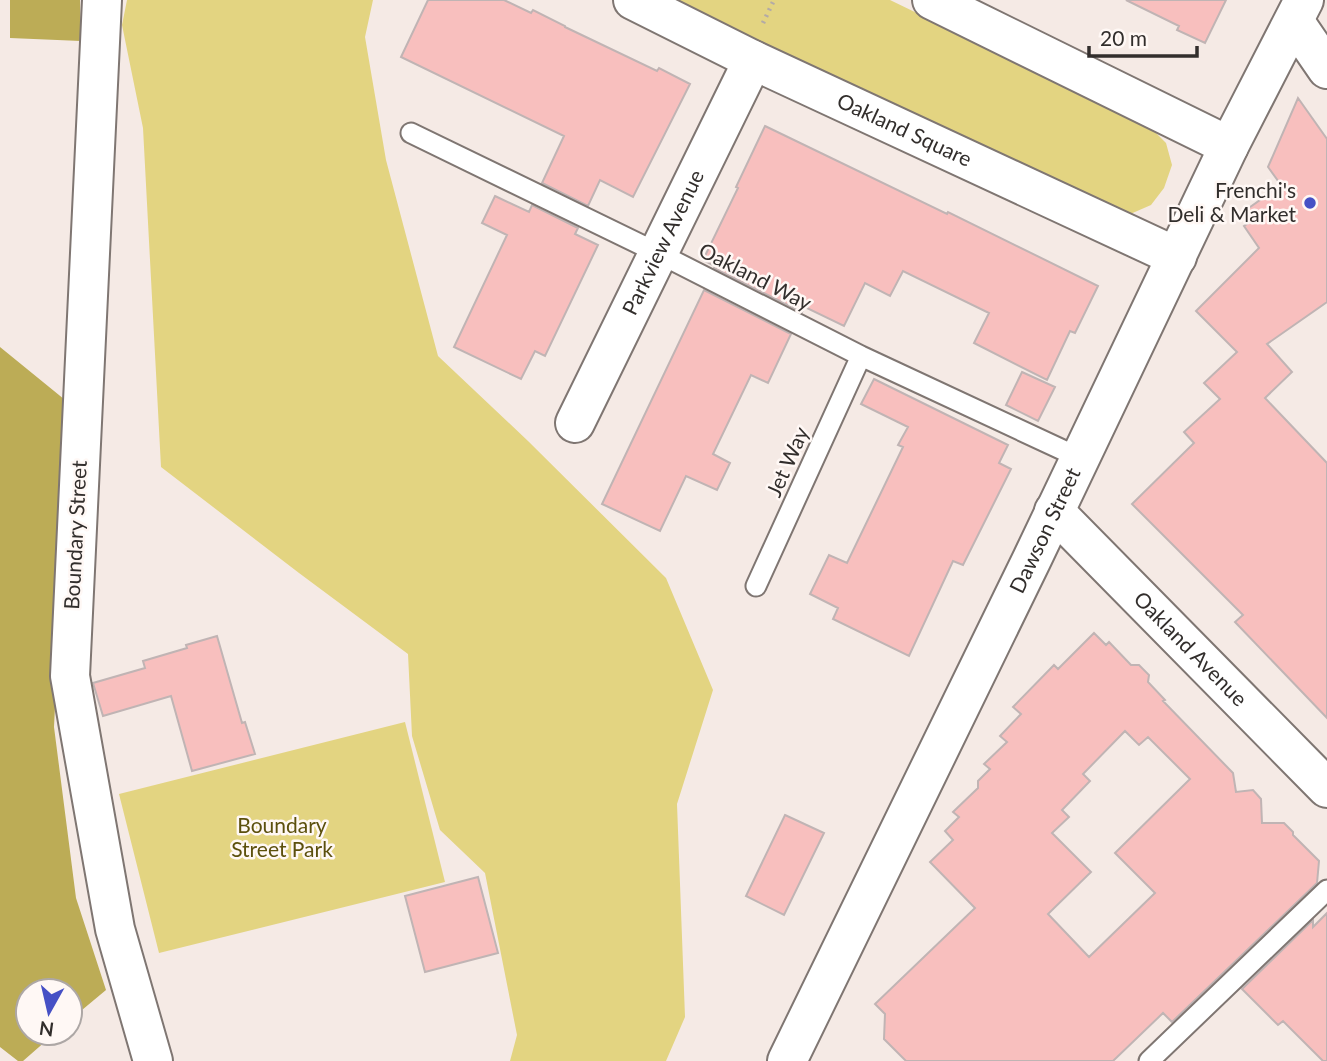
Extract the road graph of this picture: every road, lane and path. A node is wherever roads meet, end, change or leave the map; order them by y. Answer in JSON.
{"nodes":[{"id":1,"x":102,"y":0,"type":"edge"},
{"id":2,"x":633,"y":0,"type":"edge"},
{"id":3,"x":932,"y":0,"type":"edge"},
{"id":4,"x":1299,"y":10,"type":"edge"},
{"id":5,"x":752,"y":60,"type":"junction"},
{"id":6,"x":1327,"y":69,"type":"edge"},
{"id":7,"x":411,"y":133,"type":"dead end"},
{"id":8,"x":1229,"y":146,"type":"junction"},
{"id":9,"x":658,"y":253,"type":"junction"},
{"id":10,"x":1177,"y":257,"type":"junction"},
{"id":11,"x":861,"y":356,"type":"junction"},
{"id":12,"x":575,"y":423,"type":"dead end"},
{"id":13,"x":1080,"y":458,"type":"junction"},
{"id":14,"x":1054,"y":511,"type":"junction"},
{"id":15,"x":756,"y":586,"type":"dead end"},
{"id":16,"x":1327,"y":788,"type":"edge"},
{"id":17,"x":1327,"y":890,"type":"edge"},
{"id":18,"x":153,"y":1061,"type":"edge"},
{"id":19,"x":787,"y":1061,"type":"edge"},
{"id":20,"x":1149,"y":1061,"type":"edge"}],
"edges":[{"from":1,"to":18,"type":"street","name":"Boundary Street"},
{"from":2,"to":5,"type":"street","name":"Oakland Square"},
{"from":3,"to":8,"type":"street"},
{"from":4,"to":6,"type":"street"},
{"from":4,"to":8,"type":"street","name":"Dawson Street"},
{"from":5,"to":9,"type":"street","name":"Parkview Avenue"},
{"from":5,"to":10,"type":"street","name":"Oakland Square"},
{"from":7,"to":9,"type":"lane","name":"Oakland Way"},
{"from":8,"to":10,"type":"street","name":"Dawson Street"},
{"from":9,"to":11,"type":"lane","name":"Oakland Way"},
{"from":9,"to":12,"type":"street","name":"Parkview Avenue"},
{"from":10,"to":13,"type":"street","name":"Dawson Street"},
{"from":11,"to":13,"type":"lane","name":"Oakland Way"},
{"from":11,"to":15,"type":"lane","name":"Jet Way"},
{"from":13,"to":14,"type":"street","name":"Dawson Street"},
{"from":14,"to":16,"type":"street","name":"Oakland Avenue"},
{"from":14,"to":19,"type":"street","name":"Dawson Street"},
{"from":17,"to":20,"type":"lane"}]}
